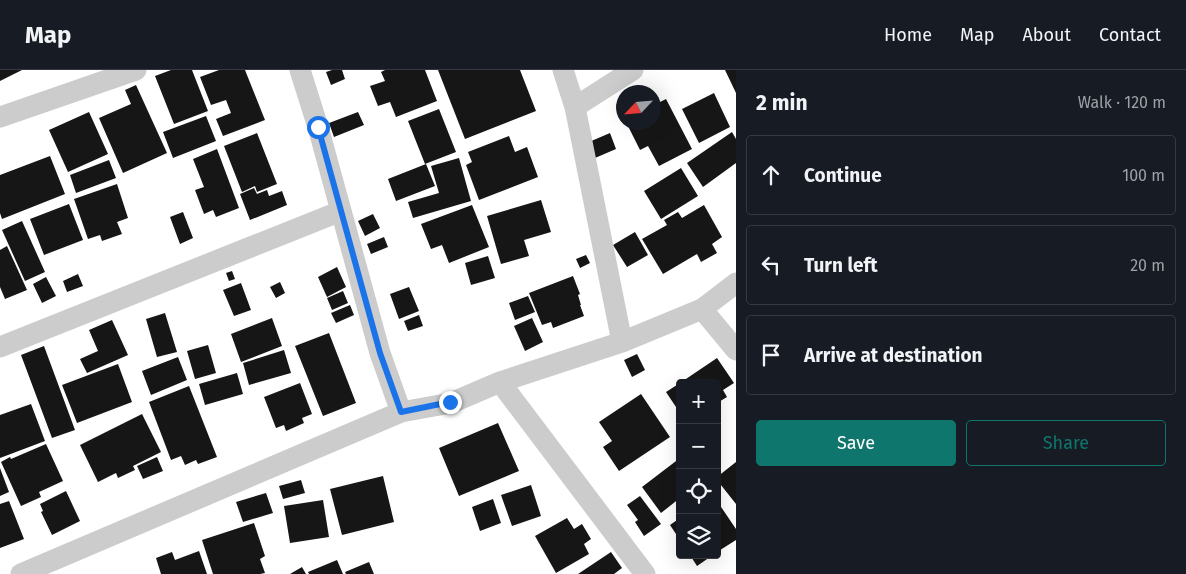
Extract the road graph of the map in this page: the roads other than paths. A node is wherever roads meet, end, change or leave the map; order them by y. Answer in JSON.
{"nodes":[{"id":1,"x":136,"y":70,"type":"edge"},
{"id":2,"x":300,"y":70,"type":"edge"},
{"id":3,"x":563,"y":70,"type":"edge"},
{"id":4,"x":633,"y":70,"type":"edge"},
{"id":5,"x":574,"y":106,"type":"junction"},
{"id":6,"x":0,"y":117,"type":"edge"},
{"id":7,"x":341,"y":211,"type":"junction"},
{"id":8,"x":736,"y":284,"type":"edge"},
{"id":9,"x":702,"y":309,"type":"junction"},
{"id":10,"x":622,"y":342,"type":"junction"},
{"id":11,"x":0,"y":348,"type":"edge"},
{"id":12,"x":736,"y":350,"type":"edge"},
{"id":13,"x":500,"y":382,"type":"junction"},
{"id":14,"x":401,"y":412,"type":"junction"},
{"id":15,"x":21,"y":574,"type":"edge"},
{"id":16,"x":645,"y":574,"type":"edge"}],
"edges":[{"from":1,"to":6,"type":"street"},
{"from":2,"to":7,"type":"street"},
{"from":3,"to":5,"type":"street"},
{"from":4,"to":5,"type":"street"},
{"from":5,"to":10,"type":"street"},
{"from":7,"to":11,"type":"street"},
{"from":7,"to":14,"type":"street"},
{"from":8,"to":9,"type":"street"},
{"from":9,"to":10,"type":"street"},
{"from":9,"to":12,"type":"street"},
{"from":10,"to":13,"type":"street"},
{"from":13,"to":14,"type":"street"},
{"from":13,"to":16,"type":"street"},
{"from":14,"to":15,"type":"street"}]}
